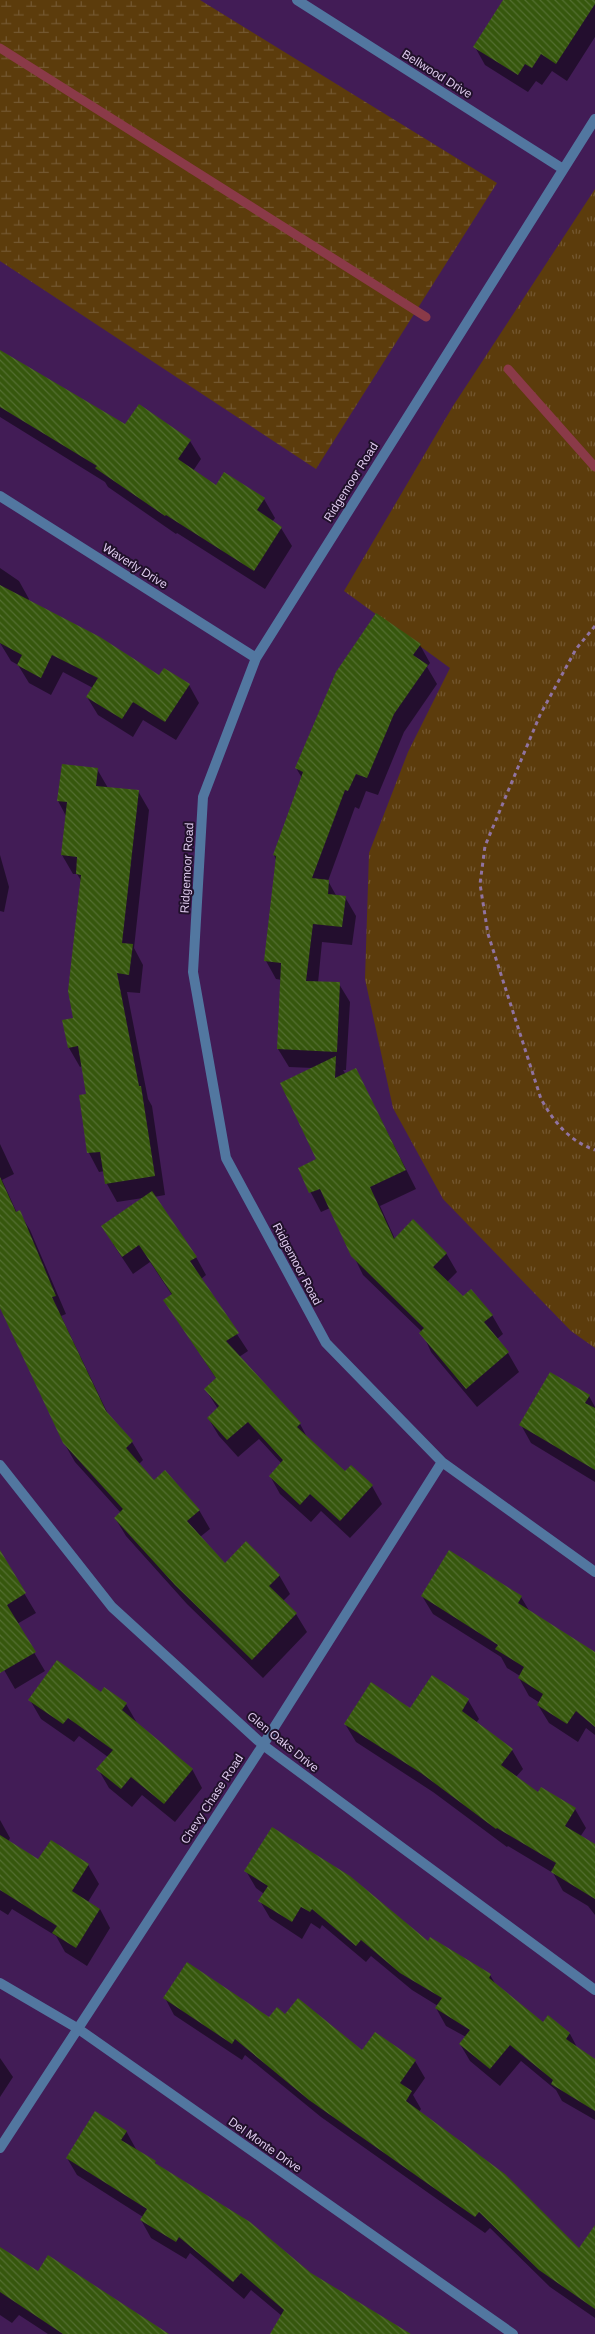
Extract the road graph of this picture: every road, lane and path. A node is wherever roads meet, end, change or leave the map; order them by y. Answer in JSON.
{"nodes":[{"id":1,"x":297,"y":0,"type":"edge"},
{"id":2,"x":595,"y":118,"type":"edge"},
{"id":3,"x":563,"y":169,"type":"junction"},
{"id":4,"x":0,"y":496,"type":"edge"},
{"id":5,"x":595,"y":626,"type":"edge"},
{"id":6,"x":256,"y":658,"type":"junction"},
{"id":7,"x":595,"y":1150,"type":"edge"},
{"id":8,"x":442,"y":1462,"type":"junction"},
{"id":9,"x":0,"y":1465,"type":"edge"},
{"id":10,"x":595,"y":1572,"type":"edge"},
{"id":11,"x":263,"y":1745,"type":"junction"},
{"id":12,"x":0,"y":1983,"type":"edge"},
{"id":13,"x":595,"y":1990,"type":"edge"},
{"id":14,"x":77,"y":2028,"type":"junction"},
{"id":15,"x":0,"y":2148,"type":"edge"},
{"id":16,"x":512,"y":2334,"type":"edge"}],
"edges":[{"from":1,"to":3,"type":"street","name":"Bellwood Drive"},
{"from":2,"to":3,"type":"street","name":"Ridgemoor Road"},
{"from":3,"to":6,"type":"street","name":"Ridgemoor Road"},
{"from":4,"to":6,"type":"street","name":"Waverly Drive"},
{"from":5,"to":7,"type":"path"},
{"from":6,"to":8,"type":"street","name":"Ridgemoor Road"},
{"from":8,"to":10,"type":"street","name":"Ridgemoor Road"},
{"from":8,"to":11,"type":"street","name":"Chevy Chase Road"},
{"from":9,"to":11,"type":"street","name":"Glen Oaks Drive"},
{"from":11,"to":13,"type":"street","name":"Glen Oaks Drive"},
{"from":11,"to":14,"type":"street","name":"Chevy Chase Road"},
{"from":12,"to":14,"type":"street","name":"Del Monte Drive"},
{"from":14,"to":15,"type":"street","name":"Chevy Chase Road"},
{"from":14,"to":16,"type":"street","name":"Del Monte Drive"}]}
